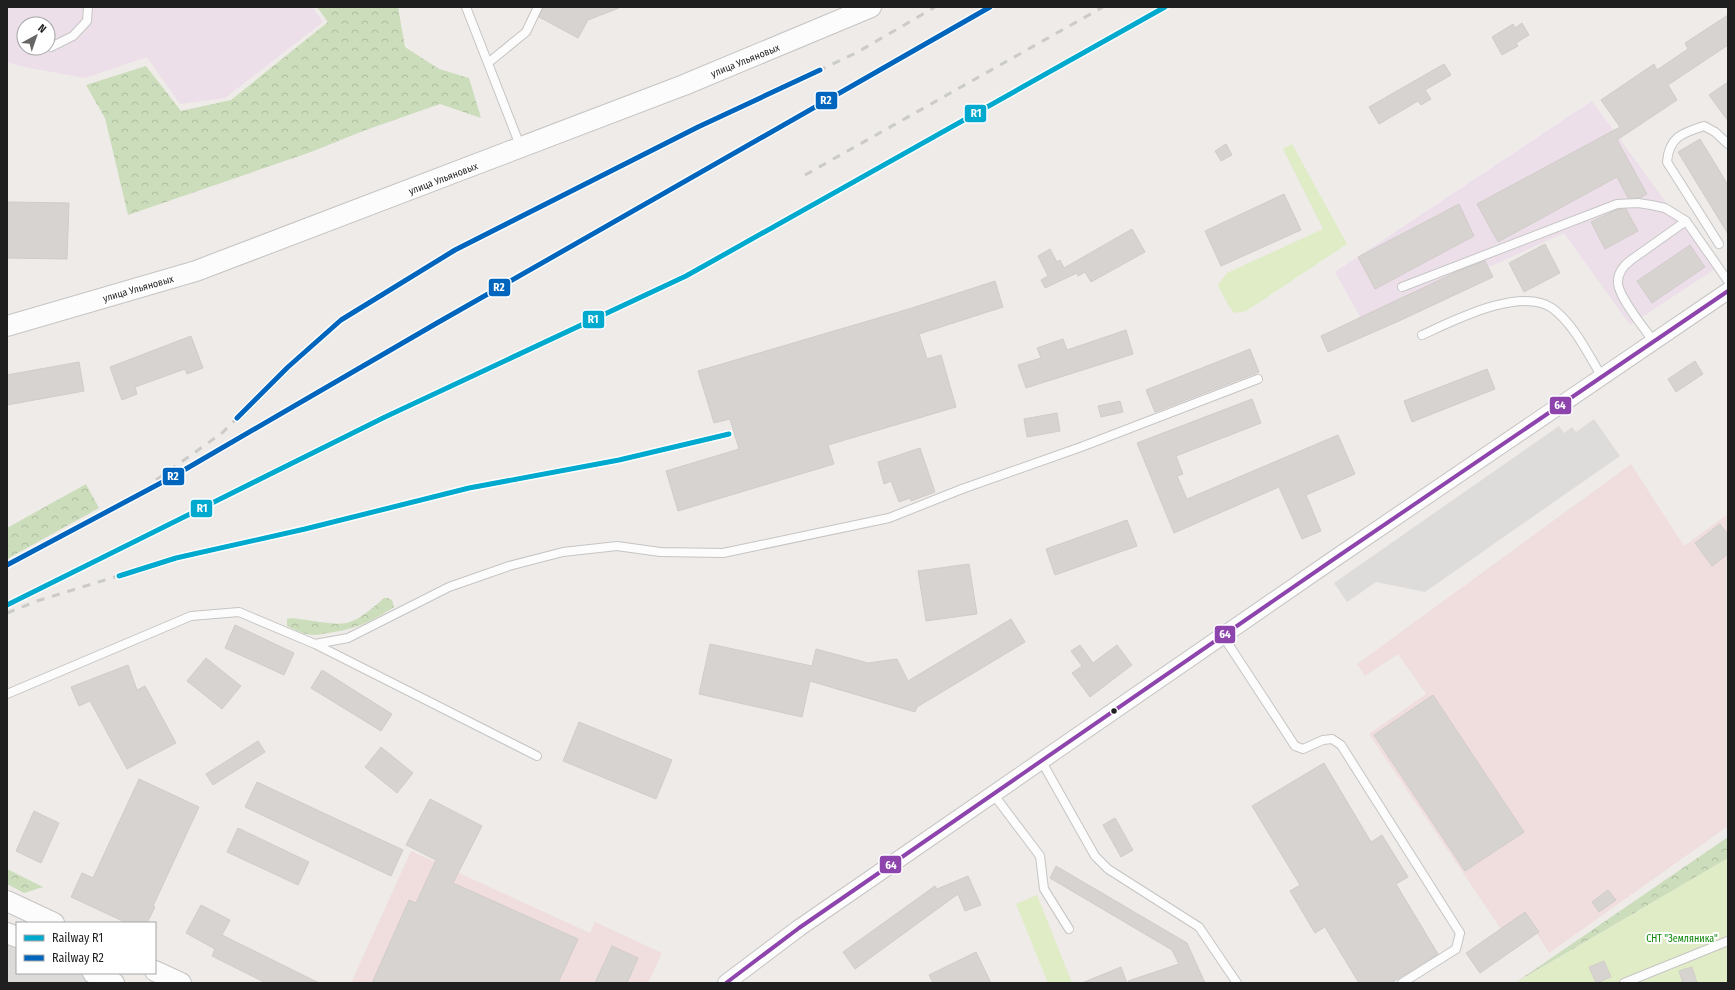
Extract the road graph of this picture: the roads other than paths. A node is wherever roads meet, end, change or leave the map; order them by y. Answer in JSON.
{"nodes":[{"id":1,"x":88,"y":7,"type":"edge"},
{"id":2,"x":466,"y":7,"type":"edge"},
{"id":3,"x":538,"y":7,"type":"edge"},
{"id":4,"x":871,"y":7,"type":"edge"},
{"id":5,"x":56,"y":44,"type":"edge"},
{"id":6,"x":488,"y":63,"type":"junction"},
{"id":7,"x":1728,"y":144,"type":"edge"},
{"id":8,"x":521,"y":148,"type":"junction"},
{"id":9,"x":1686,"y":221,"type":"junction"},
{"id":10,"x":1719,"y":244,"type":"dead end"},
{"id":11,"x":1728,"y":281,"type":"edge"},
{"id":12,"x":1402,"y":287,"type":"dead end"},
{"id":13,"x":1728,"y":291,"type":"edge"},
{"id":14,"x":7,"y":326,"type":"edge"},
{"id":15,"x":1422,"y":335,"type":"dead end"},
{"id":16,"x":1654,"y":342,"type":"junction"},
{"id":17,"x":1602,"y":377,"type":"junction"},
{"id":18,"x":1258,"y":379,"type":"dead end"},
{"id":19,"x":1223,"y":636,"type":"junction"},
{"id":20,"x":315,"y":644,"type":"junction"},
{"id":21,"x":7,"y":694,"type":"edge"},
{"id":22,"x":537,"y":756,"type":"dead end"},
{"id":23,"x":1042,"y":762,"type":"junction"},
{"id":24,"x":994,"y":795,"type":"junction"},
{"id":25,"x":7,"y":901,"type":"edge"},
{"id":26,"x":52,"y":922,"type":"edge"},
{"id":27,"x":1069,"y":929,"type":"dead end"},
{"id":28,"x":1728,"y":941,"type":"edge"},
{"id":29,"x":156,"y":971,"type":"edge"},
{"id":30,"x":95,"y":974,"type":"edge"},
{"id":31,"x":114,"y":983,"type":"edge"},
{"id":32,"x":181,"y":983,"type":"edge"},
{"id":33,"x":726,"y":983,"type":"edge"},
{"id":34,"x":1237,"y":983,"type":"edge"},
{"id":35,"x":1402,"y":983,"type":"edge"},
{"id":36,"x":1624,"y":983,"type":"edge"}],
"edges":[{"from":1,"to":5,"type":"lane"},
{"from":2,"to":6,"type":"lane"},
{"from":3,"to":6,"type":"lane"},
{"from":4,"to":8,"type":"street","name":"улица Ульяновых"},
{"from":6,"to":8,"type":"lane"},
{"from":7,"to":10,"type":"lane"},
{"from":8,"to":14,"type":"street","name":"улица Ульяновых"},
{"from":9,"to":11,"type":"lane"},
{"from":9,"to":12,"type":"lane"},
{"from":9,"to":16,"type":"lane"},
{"from":13,"to":16,"type":"street"},
{"from":15,"to":17,"type":"lane"},
{"from":16,"to":17,"type":"street"},
{"from":17,"to":19,"type":"street"},
{"from":18,"to":20,"type":"lane"},
{"from":19,"to":23,"type":"street"},
{"from":19,"to":35,"type":"lane"},
{"from":20,"to":21,"type":"lane"},
{"from":20,"to":22,"type":"lane"},
{"from":23,"to":24,"type":"street"},
{"from":23,"to":34,"type":"lane"},
{"from":24,"to":27,"type":"lane"},
{"from":24,"to":33,"type":"street"},
{"from":25,"to":26,"type":"street"},
{"from":28,"to":36,"type":"lane"},
{"from":29,"to":32,"type":"street"},
{"from":30,"to":31,"type":"street"}]}
